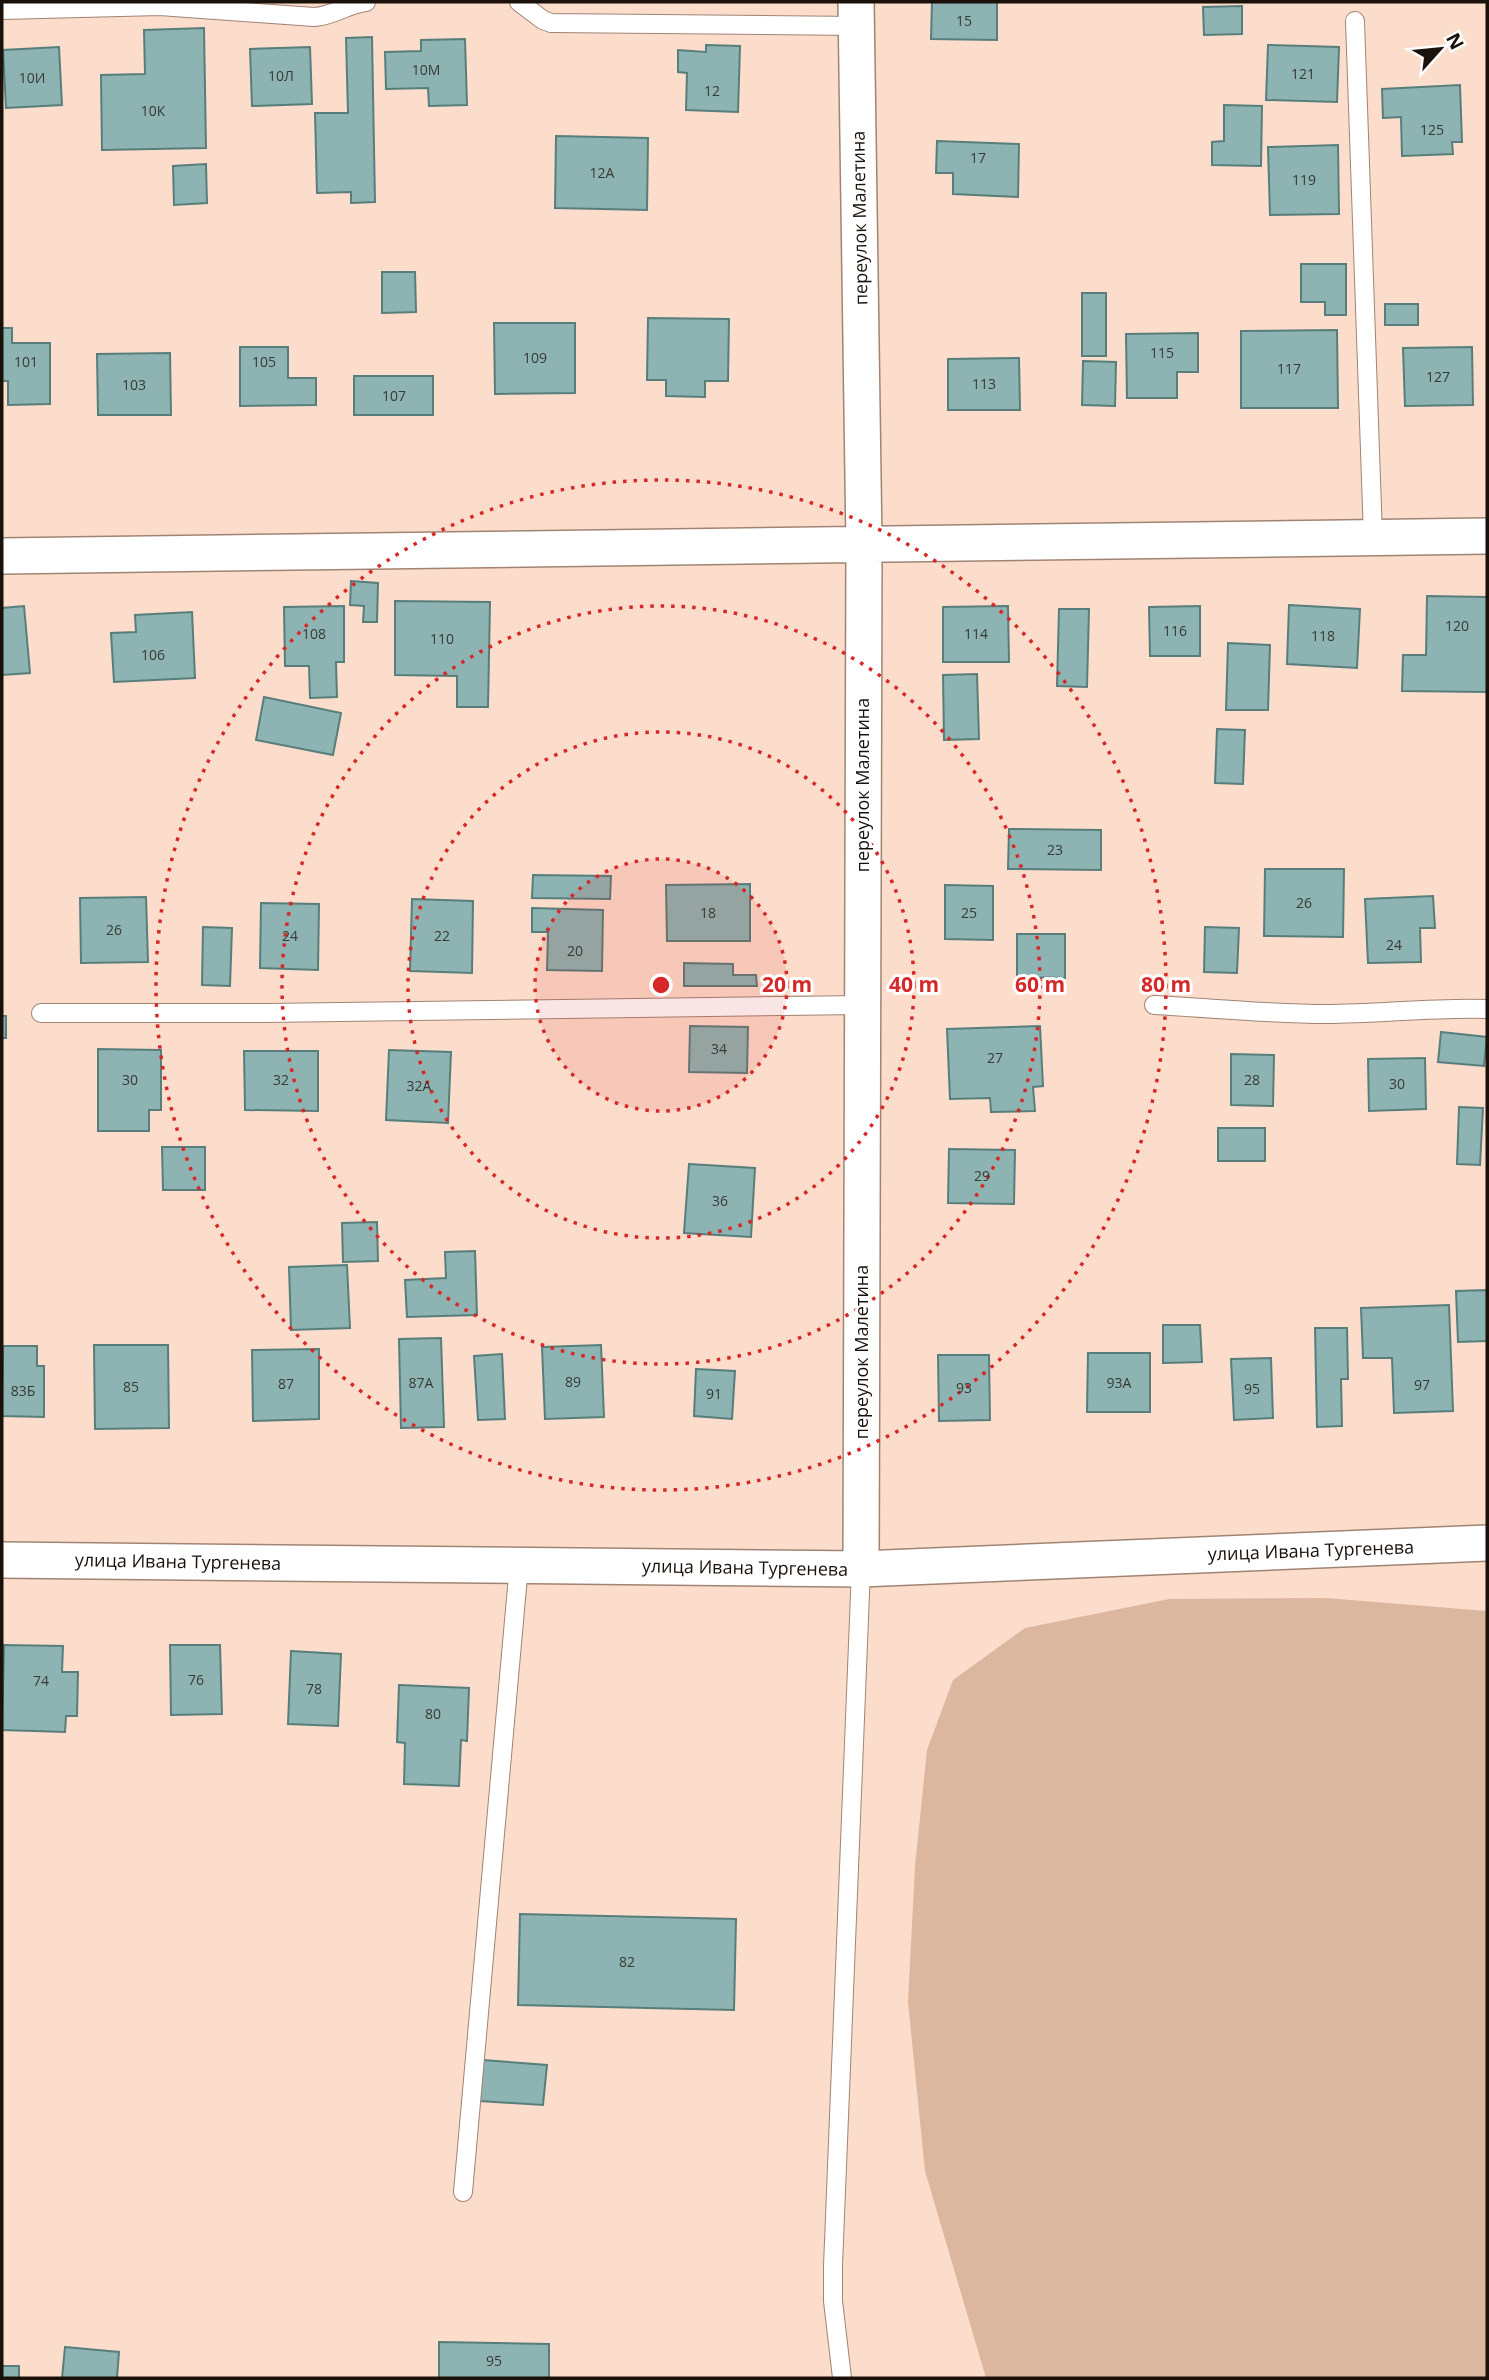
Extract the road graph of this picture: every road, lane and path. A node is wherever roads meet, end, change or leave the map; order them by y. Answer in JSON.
{"nodes":[{"id":1,"x":366,"y":2,"type":"edge"},
{"id":2,"x":519,"y":2,"type":"edge"},
{"id":3,"x":2,"y":10,"type":"edge"},
{"id":4,"x":856,"y":14,"type":"edge"},
{"id":5,"x":1355,"y":21,"type":"dead end"},
{"id":6,"x":1487,"y":536,"type":"edge"},
{"id":7,"x":1373,"y":537,"type":"junction"},
{"id":8,"x":864,"y":545,"type":"junction"},
{"id":9,"x":2,"y":555,"type":"edge"},
{"id":10,"x":863,"y":1005,"type":"junction"},
{"id":11,"x":1154,"y":1005,"type":"dead end"},
{"id":12,"x":1487,"y":1009,"type":"edge"},
{"id":13,"x":41,"y":1013,"type":"dead end"},
{"id":14,"x":1487,"y":1543,"type":"edge"},
{"id":15,"x":2,"y":1560,"type":"edge"},
{"id":16,"x":519,"y":1565,"type":"junction"},
{"id":17,"x":861,"y":1569,"type":"junction"},
{"id":18,"x":463,"y":2192,"type":"dead end"},
{"id":19,"x":842,"y":2378,"type":"edge"}],
"edges":[{"from":1,"to":3,"type":"lane"},
{"from":2,"to":4,"type":"lane"},
{"from":4,"to":8,"type":"street","name":"переулок Малетина"},
{"from":5,"to":7,"type":"lane"},
{"from":6,"to":7,"type":"street"},
{"from":7,"to":8,"type":"street"},
{"from":8,"to":9,"type":"street"},
{"from":8,"to":10,"type":"street","name":"переулок Малетина"},
{"from":10,"to":13,"type":"lane"},
{"from":10,"to":17,"type":"street","name":"переулок Малетина"},
{"from":11,"to":12,"type":"lane"},
{"from":14,"to":17,"type":"street","name":"улица Ивана Тургенева"},
{"from":15,"to":16,"type":"street","name":"улица Ивана Тургенева"},
{"from":16,"to":17,"type":"street","name":"улица Ивана Тургенева"},
{"from":16,"to":18,"type":"lane"},
{"from":17,"to":19,"type":"lane"}]}
